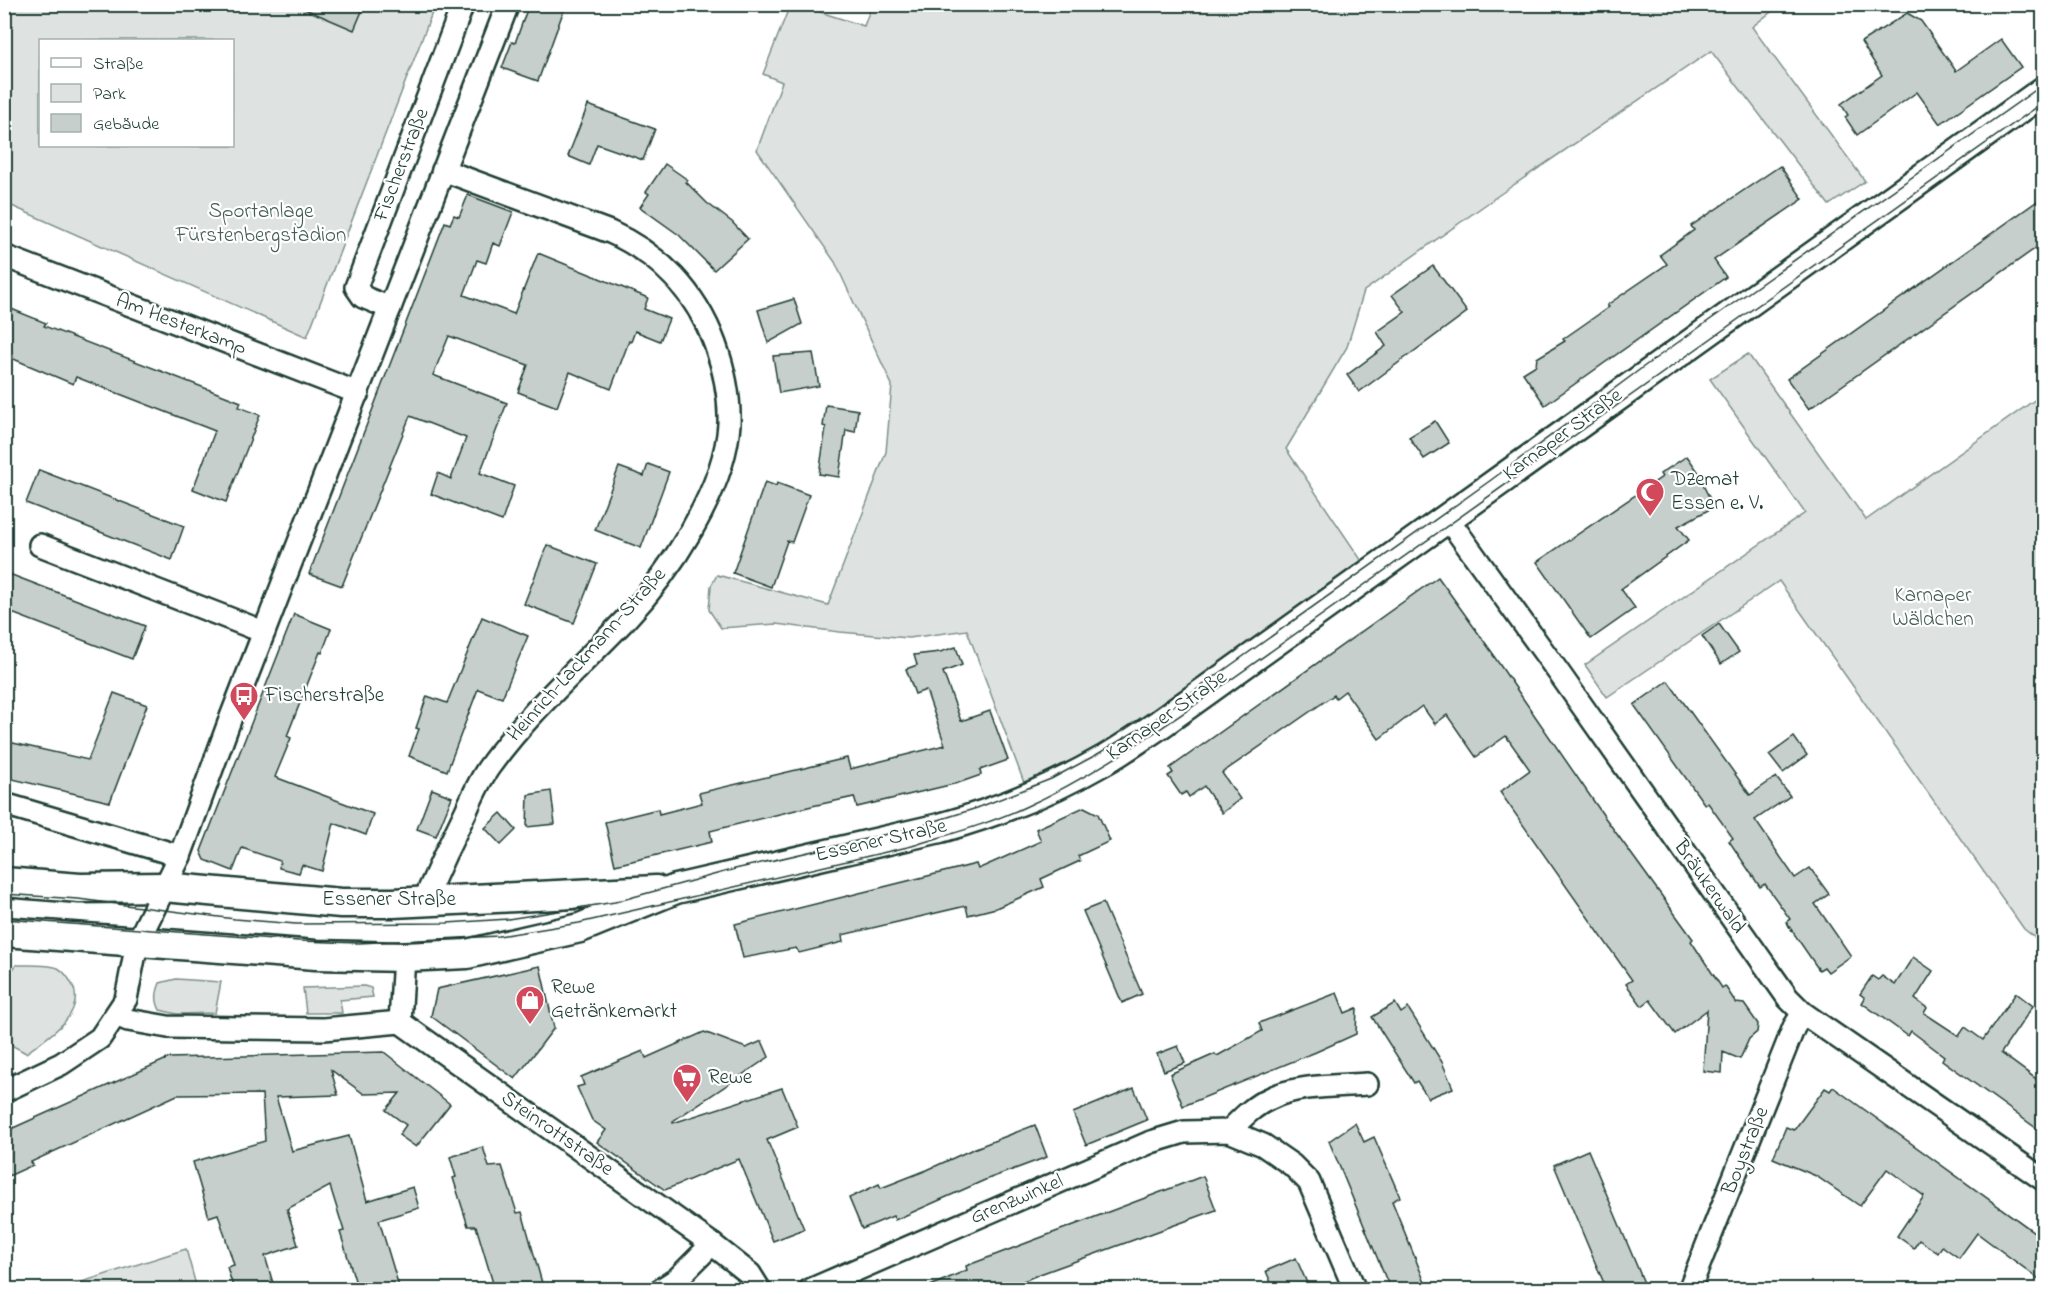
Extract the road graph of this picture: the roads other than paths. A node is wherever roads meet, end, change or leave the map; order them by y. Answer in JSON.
{"nodes":[{"id":1,"x":463,"y":4,"type":"edge"},
{"id":2,"x":508,"y":4,"type":"edge"},
{"id":3,"x":2043,"y":91,"type":"edge"},
{"id":4,"x":443,"y":170,"type":"junction"},
{"id":5,"x":4,"y":256,"type":"edge"},
{"id":6,"x":390,"y":308,"type":"junction"},
{"id":7,"x":358,"y":393,"type":"junction"},
{"id":8,"x":1448,"y":519,"type":"junction"},
{"id":9,"x":40,"y":545,"type":"dead end"},
{"id":10,"x":264,"y":632,"type":"junction"},
{"id":11,"x":1079,"y":773,"type":"joint"},
{"id":12,"x":4,"y":804,"type":"edge"},
{"id":13,"x":180,"y":856,"type":"junction"},
{"id":14,"x":4,"y":882,"type":"edge"},
{"id":15,"x":164,"y":887,"type":"junction"},
{"id":16,"x":676,"y":889,"type":"junction"},
{"id":17,"x":424,"y":901,"type":"junction"},
{"id":18,"x":4,"y":932,"type":"edge"},
{"id":19,"x":137,"y":943,"type":"junction"},
{"id":20,"x":404,"y":957,"type":"junction"},
{"id":21,"x":1803,"y":1012,"type":"junction"},
{"id":22,"x":116,"y":1015,"type":"junction"},
{"id":23,"x":400,"y":1022,"type":"junction"},
{"id":24,"x":1367,"y":1084,"type":"dead end"},
{"id":25,"x":4,"y":1091,"type":"edge"},
{"id":26,"x":1229,"y":1131,"type":"junction"},
{"id":27,"x":2043,"y":1180,"type":"edge"},
{"id":28,"x":712,"y":1244,"type":"junction"},
{"id":29,"x":660,"y":1290,"type":"edge"},
{"id":30,"x":759,"y":1290,"type":"edge"},
{"id":31,"x":810,"y":1290,"type":"edge"},
{"id":32,"x":1355,"y":1290,"type":"edge"},
{"id":33,"x":1689,"y":1290,"type":"edge"}],
"edges":[{"from":1,"to":6,"type":"street","name":"Fischerstraße"},
{"from":2,"to":4,"type":"street","name":"Fischerstraße"},
{"from":3,"to":8,"type":"main road","name":"Karnaper Straße"},
{"from":4,"to":6,"type":"street","name":"Fischerstraße"},
{"from":4,"to":17,"type":"street","name":"Heinrich-Lackmann-Straße"},
{"from":5,"to":7,"type":"street","name":"Am Hesterkamp"},
{"from":6,"to":7,"type":"street","name":"Fischerstraße"},
{"from":7,"to":10,"type":"street","name":"Fischerstraße"},
{"from":8,"to":11,"type":"main road","name":"Karnaper Straße"},
{"from":8,"to":21,"type":"street","name":"Bräukerwald"},
{"from":9,"to":10,"type":"street"},
{"from":10,"to":13,"type":"street","name":"Fischerstraße"},
{"from":11,"to":16,"type":"main road","name":"Essener Straße"},
{"from":12,"to":13,"type":"street"},
{"from":13,"to":15,"type":"street","name":"Fischerstraße"},
{"from":14,"to":15,"type":"main road","name":"Essener Straße"},
{"from":15,"to":17,"type":"main road","name":"Essener Straße"},
{"from":15,"to":19,"type":"street"},
{"from":16,"to":17,"type":"main road","name":"Essener Straße"},
{"from":16,"to":20,"type":"main road","name":"Essener Straße"},
{"from":18,"to":19,"type":"main road","name":"Essener Straße"},
{"from":19,"to":20,"type":"main road","name":"Essener Straße"},
{"from":19,"to":22,"type":"street"},
{"from":20,"to":23,"type":"street"},
{"from":21,"to":27,"type":"street","name":"Bräukerwald"},
{"from":21,"to":33,"type":"street","name":"Boystraße"},
{"from":22,"to":23,"type":"street"},
{"from":22,"to":25,"type":"street"},
{"from":23,"to":28,"type":"street","name":"Steinrottstraße"},
{"from":24,"to":26,"type":"street"},
{"from":26,"to":31,"type":"street","name":"Grenzwinkel"},
{"from":26,"to":32,"type":"street","name":"Grenzwinkel"},
{"from":28,"to":29,"type":"street"},
{"from":28,"to":30,"type":"street","name":"Steinrottstraße"}]}
